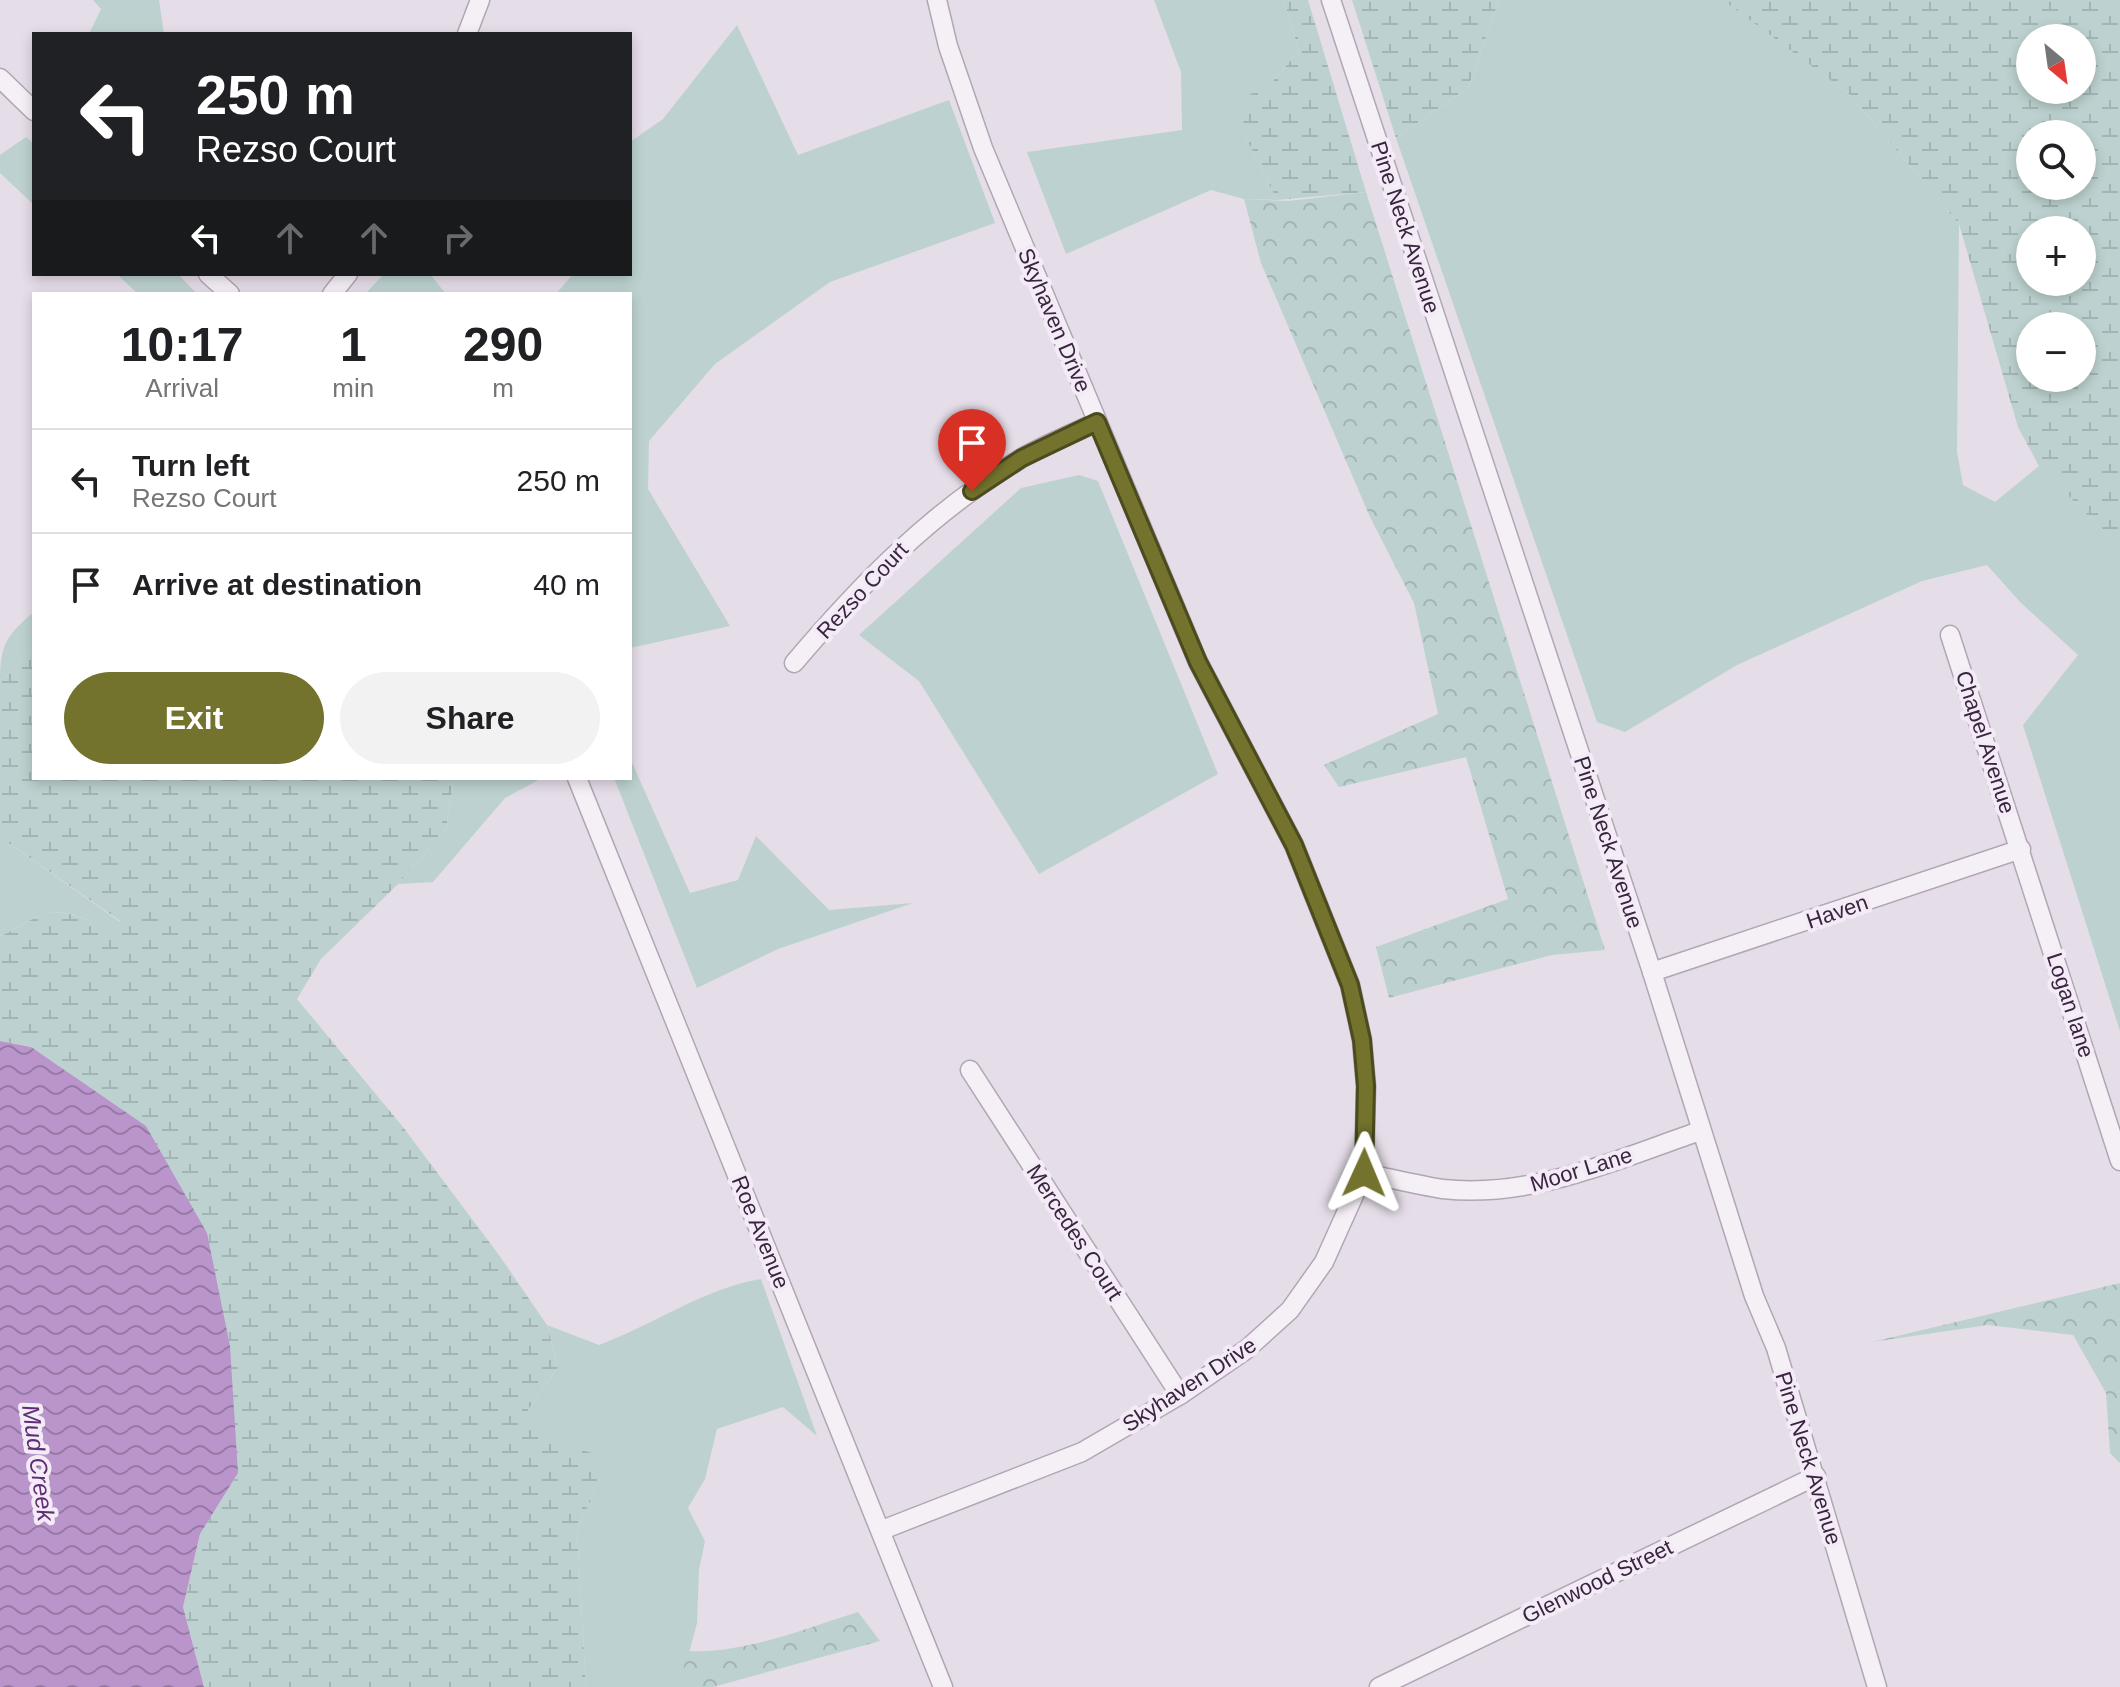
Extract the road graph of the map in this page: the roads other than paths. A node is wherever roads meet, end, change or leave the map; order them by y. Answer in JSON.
{"nodes":[{"id":1,"x":480,"y":0,"type":"edge"},
{"id":2,"x":937,"y":0,"type":"edge"},
{"id":3,"x":1331,"y":0,"type":"edge"},
{"id":4,"x":468,"y":32,"type":"edge"},
{"id":5,"x":0,"y":78,"type":"edge"},
{"id":6,"x":32,"y":109,"type":"edge"},
{"id":7,"x":210,"y":276,"type":"edge"},
{"id":8,"x":346,"y":276,"type":"edge"},
{"id":9,"x":228,"y":292,"type":"edge"},
{"id":10,"x":334,"y":292,"type":"edge"},
{"id":11,"x":1097,"y":422,"type":"junction"},
{"id":12,"x":1950,"y":635,"type":"dead end"},
{"id":13,"x":794,"y":663,"type":"dead end"},
{"id":14,"x":578,"y":780,"type":"edge"},
{"id":15,"x":2021,"y":849,"type":"junction"},
{"id":16,"x":1652,"y":972,"type":"junction"},
{"id":17,"x":970,"y":1070,"type":"dead end"},
{"id":18,"x":1700,"y":1131,"type":"junction"},
{"id":19,"x":2120,"y":1161,"type":"edge"},
{"id":20,"x":1364,"y":1173,"type":"junction"},
{"id":21,"x":1180,"y":1395,"type":"junction"},
{"id":22,"x":1816,"y":1476,"type":"junction"},
{"id":23,"x":882,"y":1530,"type":"junction"},
{"id":24,"x":943,"y":1687,"type":"edge"},
{"id":25,"x":1379,"y":1687,"type":"edge"},
{"id":26,"x":1877,"y":1687,"type":"edge"}],
"edges":[{"from":1,"to":4,"type":"street"},
{"from":2,"to":11,"type":"street","name":"Skyhaven Drive"},
{"from":3,"to":16,"type":"street","name":"Pine Neck Avenue"},
{"from":5,"to":6,"type":"street"},
{"from":7,"to":9,"type":"street"},
{"from":8,"to":10,"type":"street"},
{"from":11,"to":13,"type":"street","name":"Rezso Court"},
{"from":11,"to":20,"type":"street","name":"Skyhaven Drive"},
{"from":12,"to":15,"type":"street","name":"Chapel Avenue"},
{"from":14,"to":23,"type":"street","name":"Roe Avenue"},
{"from":15,"to":16,"type":"street","name":"Haven"},
{"from":15,"to":19,"type":"street","name":"Logan lane"},
{"from":16,"to":18,"type":"street","name":"Pine Neck Avenue"},
{"from":17,"to":21,"type":"street","name":"Mercedes Court"},
{"from":18,"to":20,"type":"street","name":"Moor Lane"},
{"from":18,"to":22,"type":"street","name":"Pine Neck Avenue"},
{"from":20,"to":21,"type":"street","name":"Skyhaven Drive"},
{"from":21,"to":23,"type":"street","name":"Skyhaven Drive"},
{"from":22,"to":25,"type":"street","name":"Glenwood Street"},
{"from":22,"to":26,"type":"street","name":"Pine Neck Avenue"},
{"from":23,"to":24,"type":"street","name":"Roe Avenue"}]}
